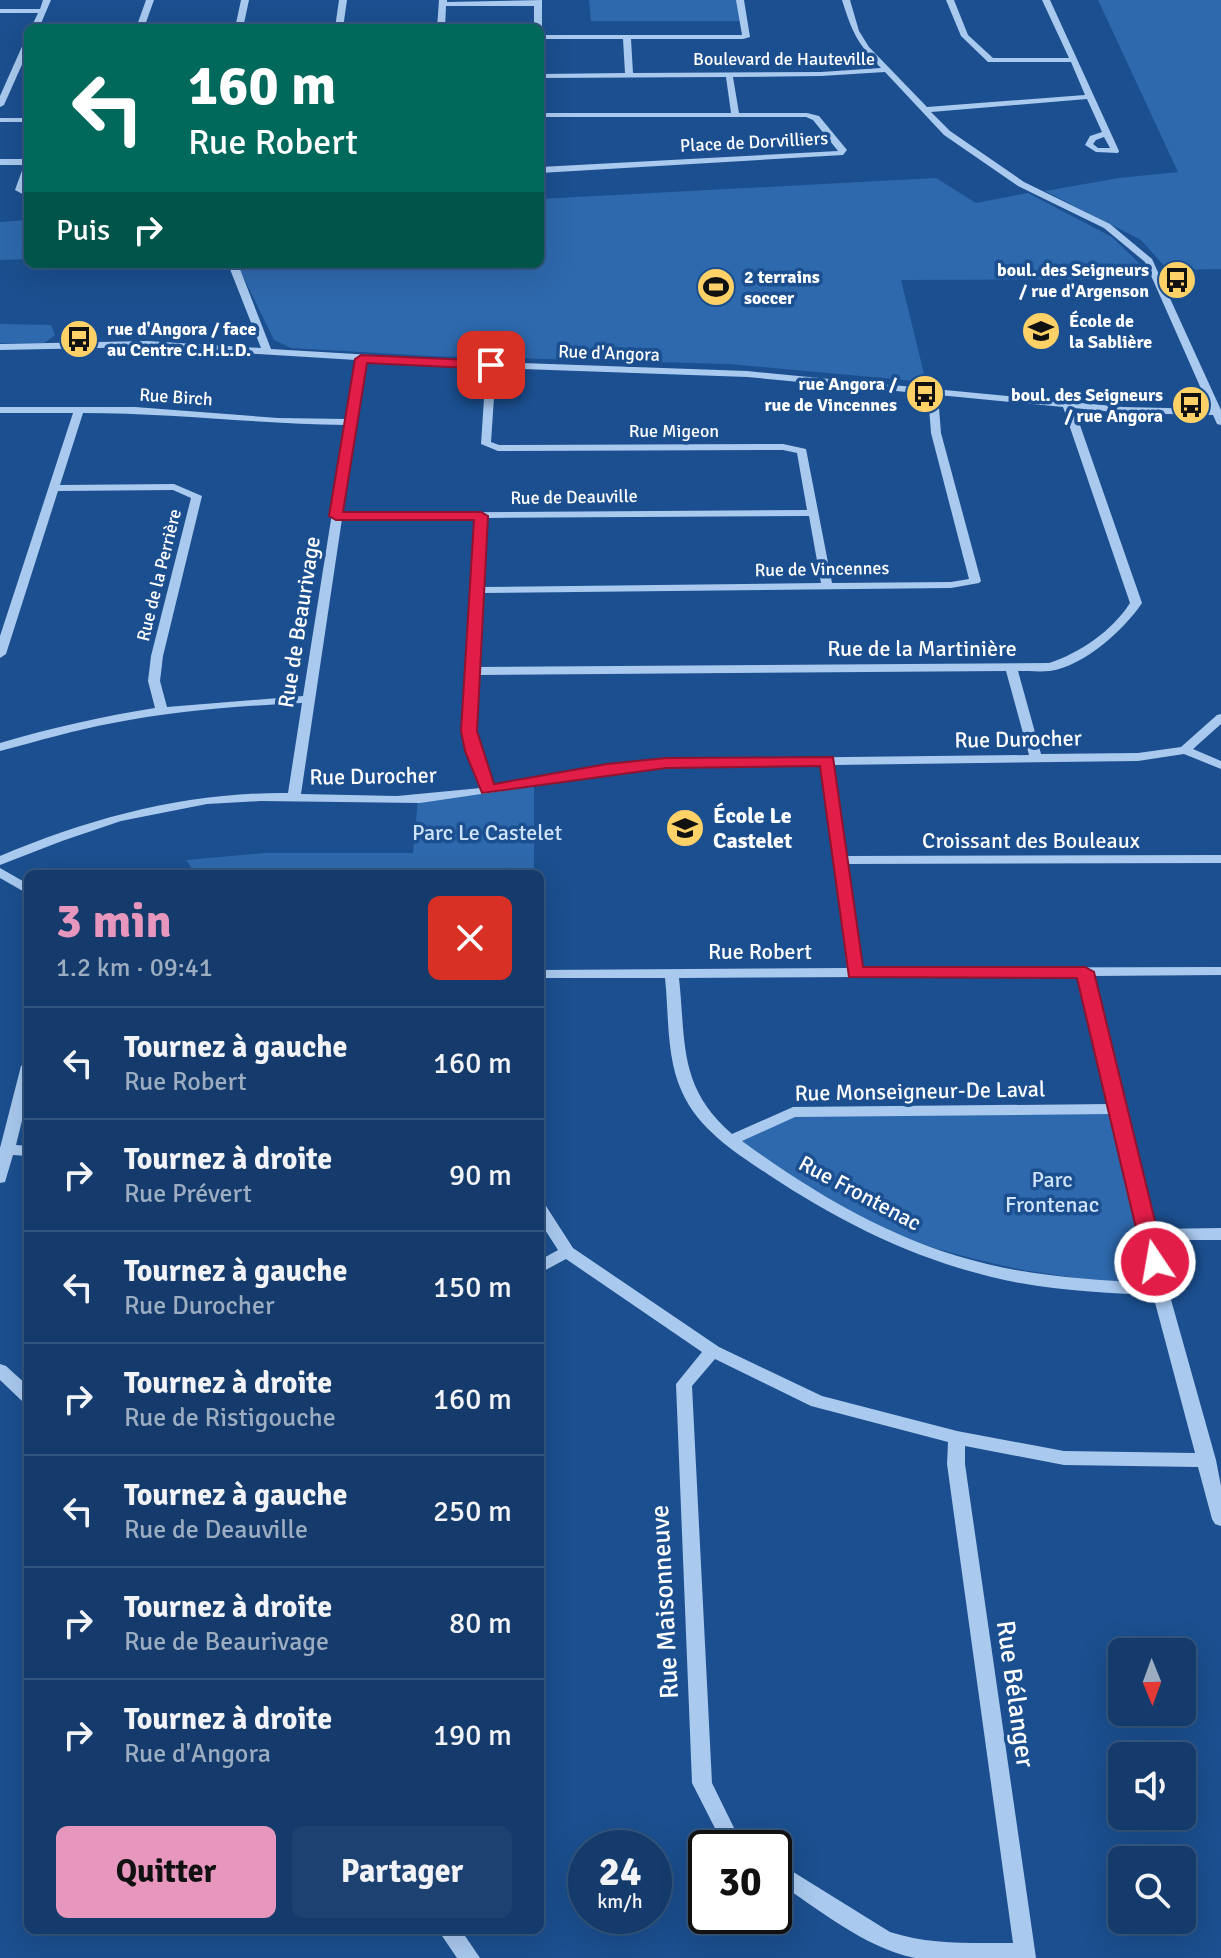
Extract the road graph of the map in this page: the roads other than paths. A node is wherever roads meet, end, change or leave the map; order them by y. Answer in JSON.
{"nodes":[{"id":1,"x":47,"y":0,"type":"edge"},
{"id":2,"x":150,"y":0,"type":"edge"},
{"id":3,"x":245,"y":0,"type":"edge"},
{"id":4,"x":343,"y":0,"type":"edge"},
{"id":5,"x":740,"y":0,"type":"edge"},
{"id":6,"x":846,"y":0,"type":"edge"},
{"id":7,"x":950,"y":0,"type":"edge"},
{"id":8,"x":1046,"y":0,"type":"edge"},
{"id":9,"x":443,"y":2,"type":"edge"},
{"id":10,"x":538,"y":2,"type":"edge"},
{"id":11,"x":0,"y":11,"type":"edge"},
{"id":12,"x":42,"y":11,"type":"junction"},
{"id":13,"x":37,"y":24,"type":"edge"},
{"id":14,"x":141,"y":24,"type":"edge"},
{"id":15,"x":240,"y":24,"type":"edge"},
{"id":16,"x":340,"y":24,"type":"edge"},
{"id":17,"x":441,"y":24,"type":"edge"},
{"id":18,"x":538,"y":24,"type":"edge"},
{"id":19,"x":544,"y":37,"type":"edge"},
{"id":20,"x":627,"y":37,"type":"junction"},
{"id":21,"x":24,"y":51,"type":"edge"},
{"id":22,"x":1073,"y":60,"type":"junction"},
{"id":23,"x":888,"y":72,"type":"junction"},
{"id":24,"x":629,"y":75,"type":"junction"},
{"id":25,"x":544,"y":76,"type":"edge"},
{"id":26,"x":729,"y":76,"type":"junction"},
{"id":27,"x":12,"y":78,"type":"junction"},
{"id":28,"x":0,"y":79,"type":"edge"},
{"id":29,"x":1088,"y":97,"type":"junction"},
{"id":30,"x":0,"y":105,"type":"edge"},
{"id":31,"x":926,"y":110,"type":"junction"},
{"id":32,"x":544,"y":115,"type":"edge"},
{"id":33,"x":735,"y":115,"type":"junction"},
{"id":34,"x":0,"y":118,"type":"edge"},
{"id":35,"x":24,"y":118,"type":"edge"},
{"id":36,"x":1106,"y":133,"type":"dead end"},
{"id":37,"x":0,"y":162,"type":"edge"},
{"id":38,"x":24,"y":163,"type":"edge"},
{"id":39,"x":544,"y":170,"type":"edge"},
{"id":40,"x":24,"y":175,"type":"edge"},
{"id":41,"x":24,"y":192,"type":"edge"},
{"id":42,"x":235,"y":268,"type":"edge"},
{"id":43,"x":0,"y":347,"type":"edge"},
{"id":44,"x":267,"y":352,"type":"junction"},
{"id":45,"x":361,"y":359,"type":"junction"},
{"id":46,"x":491,"y":365,"type":"junction"},
{"id":47,"x":933,"y":392,"type":"junction"},
{"id":48,"x":1067,"y":404,"type":"junction"},
{"id":49,"x":0,"y":410,"type":"edge"},
{"id":50,"x":79,"y":410,"type":"junction"},
{"id":51,"x":1219,"y":417,"type":"edge"},
{"id":52,"x":349,"y":422,"type":"junction"},
{"id":53,"x":55,"y":488,"type":"junction"},
{"id":54,"x":812,"y":513,"type":"junction"},
{"id":55,"x":336,"y":516,"type":"junction"},
{"id":56,"x":481,"y":516,"type":"junction"},
{"id":57,"x":827,"y":587,"type":"junction"},
{"id":58,"x":476,"y":590,"type":"junction"},
{"id":59,"x":0,"y":654,"type":"edge"},
{"id":60,"x":1011,"y":667,"type":"junction"},
{"id":61,"x":474,"y":671,"type":"junction"},
{"id":62,"x":308,"y":699,"type":"junction"},
{"id":63,"x":162,"y":710,"type":"junction"},
{"id":64,"x":1221,"y":718,"type":"edge"},
{"id":65,"x":1,"y":745,"type":"edge"},
{"id":66,"x":1185,"y":750,"type":"junction"},
{"id":67,"x":1036,"y":759,"type":"junction"},
{"id":68,"x":827,"y":761,"type":"junction"},
{"id":69,"x":1221,"y":765,"type":"edge"},
{"id":70,"x":488,"y":790,"type":"junction"},
{"id":71,"x":294,"y":796,"type":"junction"},
{"id":72,"x":1221,"y":859,"type":"edge"},
{"id":73,"x":840,"y":860,"type":"junction"},
{"id":74,"x":0,"y":861,"type":"edge"},
{"id":75,"x":0,"y":872,"type":"edge"},
{"id":76,"x":24,"y":887,"type":"edge"},
{"id":77,"x":1221,"y":971,"type":"edge"},
{"id":78,"x":1085,"y":972,"type":"junction"},
{"id":79,"x":855,"y":973,"type":"junction"},
{"id":80,"x":544,"y":974,"type":"edge"},
{"id":81,"x":672,"y":974,"type":"junction"},
{"id":82,"x":24,"y":1083,"type":"edge"},
{"id":83,"x":1116,"y":1109,"type":"junction"},
{"id":84,"x":730,"y":1141,"type":"junction"},
{"id":85,"x":8,"y":1150,"type":"junction"},
{"id":86,"x":24,"y":1151,"type":"edge"},
{"id":87,"x":0,"y":1178,"type":"edge"},
{"id":88,"x":544,"y":1216,"type":"edge"},
{"id":89,"x":1221,"y":1234,"type":"edge"},
{"id":90,"x":1150,"y":1235,"type":"junction"},
{"id":91,"x":567,"y":1252,"type":"junction"},
{"id":92,"x":544,"y":1265,"type":"edge"},
{"id":93,"x":1160,"y":1289,"type":"junction"},
{"id":94,"x":713,"y":1351,"type":"junction"},
{"id":95,"x":0,"y":1370,"type":"edge"},
{"id":96,"x":24,"y":1392,"type":"edge"},
{"id":97,"x":957,"y":1438,"type":"junction"},
{"id":98,"x":1207,"y":1460,"type":"junction"},
{"id":99,"x":1221,"y":1519,"type":"edge"},
{"id":100,"x":725,"y":1830,"type":"edge"},
{"id":101,"x":792,"y":1881,"type":"edge"},
{"id":102,"x":451,"y":1934,"type":"edge"},
{"id":103,"x":1026,"y":1955,"type":"edge"},
{"id":104,"x":470,"y":1958,"type":"edge"}],
"edges":[{"from":1,"to":12,"type":"street"},
{"from":2,"to":14,"type":"street"},
{"from":3,"to":15,"type":"street"},
{"from":4,"to":16,"type":"street"},
{"from":5,"to":20,"type":"street"},
{"from":6,"to":23,"type":"street"},
{"from":7,"to":22,"type":"street"},
{"from":8,"to":22,"type":"street"},
{"from":9,"to":10,"type":"street"},
{"from":9,"to":17,"type":"street"},
{"from":10,"to":18,"type":"street"},
{"from":11,"to":12,"type":"street"},
{"from":12,"to":13,"type":"street"},
{"from":19,"to":20,"type":"street"},
{"from":20,"to":24,"type":"street"},
{"from":21,"to":27,"type":"street"},
{"from":22,"to":29,"type":"street"},
{"from":23,"to":26,"type":"street","name":"Boulevard de Hauteville"},
{"from":23,"to":31,"type":"street"},
{"from":24,"to":25,"type":"street","name":"Boulevard de Hauteville"},
{"from":24,"to":26,"type":"street","name":"Boulevard de Hauteville"},
{"from":26,"to":33,"type":"street"},
{"from":27,"to":28,"type":"street"},
{"from":27,"to":30,"type":"street"},
{"from":29,"to":31,"type":"street"},
{"from":29,"to":36,"type":"street"},
{"from":31,"to":51,"type":"street"},
{"from":32,"to":33,"type":"street","name":"Place de Dorvilliers"},
{"from":33,"to":39,"type":"street","name":"Place de Dorvilliers"},
{"from":34,"to":35,"type":"street"},
{"from":37,"to":38,"type":"street"},
{"from":40,"to":41,"type":"street"},
{"from":42,"to":44,"type":"street"},
{"from":43,"to":44,"type":"street","name":"Rue d'Angora"},
{"from":44,"to":45,"type":"street","name":"Rue d'Angora"},
{"from":45,"to":46,"type":"street","name":"Rue d'Angora"},
{"from":45,"to":52,"type":"street","name":"Rue de Beaurivage"},
{"from":46,"to":47,"type":"street","name":"Rue d'Angora"},
{"from":46,"to":54,"type":"street","name":"Rue Migeon"},
{"from":47,"to":48,"type":"street","name":"Rue d'Angora"},
{"from":47,"to":57,"type":"street","name":"Rue de Vincennes"},
{"from":48,"to":51,"type":"street","name":"Rue d'Angora"},
{"from":48,"to":60,"type":"street","name":"Rue de la Martinière"},
{"from":49,"to":50,"type":"street","name":"Rue Birch"},
{"from":50,"to":52,"type":"street","name":"Rue Birch"},
{"from":50,"to":53,"type":"street"},
{"from":52,"to":55,"type":"street","name":"Rue de Beaurivage"},
{"from":53,"to":59,"type":"street"},
{"from":53,"to":63,"type":"street","name":"Rue de la Perrière"},
{"from":54,"to":56,"type":"street","name":"Rue de Deauville"},
{"from":54,"to":57,"type":"street","name":"Rue Migeon"},
{"from":55,"to":56,"type":"street","name":"Rue de Deauville"},
{"from":55,"to":62,"type":"street","name":"Rue de Beaurivage"},
{"from":56,"to":58,"type":"street"},
{"from":57,"to":58,"type":"street","name":"Rue de Vincennes"},
{"from":58,"to":61,"type":"street"},
{"from":60,"to":61,"type":"street","name":"Rue de la Martinière"},
{"from":60,"to":67,"type":"street"},
{"from":61,"to":70,"type":"street"},
{"from":62,"to":63,"type":"street"},
{"from":62,"to":71,"type":"street","name":"Rue de Beaurivage"},
{"from":63,"to":65,"type":"street"},
{"from":64,"to":66,"type":"street"},
{"from":66,"to":67,"type":"street","name":"Rue Durocher"},
{"from":66,"to":69,"type":"street"},
{"from":67,"to":68,"type":"street","name":"Rue Durocher"},
{"from":68,"to":70,"type":"street","name":"Rue Durocher"},
{"from":68,"to":73,"type":"street"},
{"from":70,"to":71,"type":"street","name":"Rue Durocher"},
{"from":71,"to":74,"type":"street","name":"Rue Durocher"},
{"from":72,"to":73,"type":"street","name":"Croissant des Bouleaux"},
{"from":73,"to":79,"type":"street"},
{"from":75,"to":76,"type":"street"},
{"from":77,"to":78,"type":"street","name":"Rue Robert"},
{"from":78,"to":79,"type":"street","name":"Rue Robert"},
{"from":78,"to":83,"type":"street"},
{"from":79,"to":81,"type":"street","name":"Rue Robert"},
{"from":80,"to":81,"type":"street","name":"Rue Robert"},
{"from":81,"to":84,"type":"street","name":"Rue Frontenac"},
{"from":82,"to":85,"type":"street"},
{"from":83,"to":84,"type":"street","name":"Rue Monseigneur-De Laval"},
{"from":83,"to":90,"type":"street"},
{"from":84,"to":93,"type":"street","name":"Rue Frontenac"},
{"from":85,"to":86,"type":"street"},
{"from":85,"to":87,"type":"street"},
{"from":88,"to":91,"type":"street"},
{"from":89,"to":90,"type":"street"},
{"from":90,"to":93,"type":"street"},
{"from":91,"to":92,"type":"street"},
{"from":91,"to":94,"type":"street"},
{"from":93,"to":98,"type":"street"},
{"from":94,"to":97,"type":"street"},
{"from":94,"to":100,"type":"street","name":"Rue Maisonneuve"},
{"from":95,"to":96,"type":"street"},
{"from":97,"to":98,"type":"street"},
{"from":97,"to":103,"type":"street","name":"Rue Bélanger"},
{"from":98,"to":99,"type":"street"},
{"from":101,"to":103,"type":"street"},
{"from":102,"to":104,"type":"street"}]}
